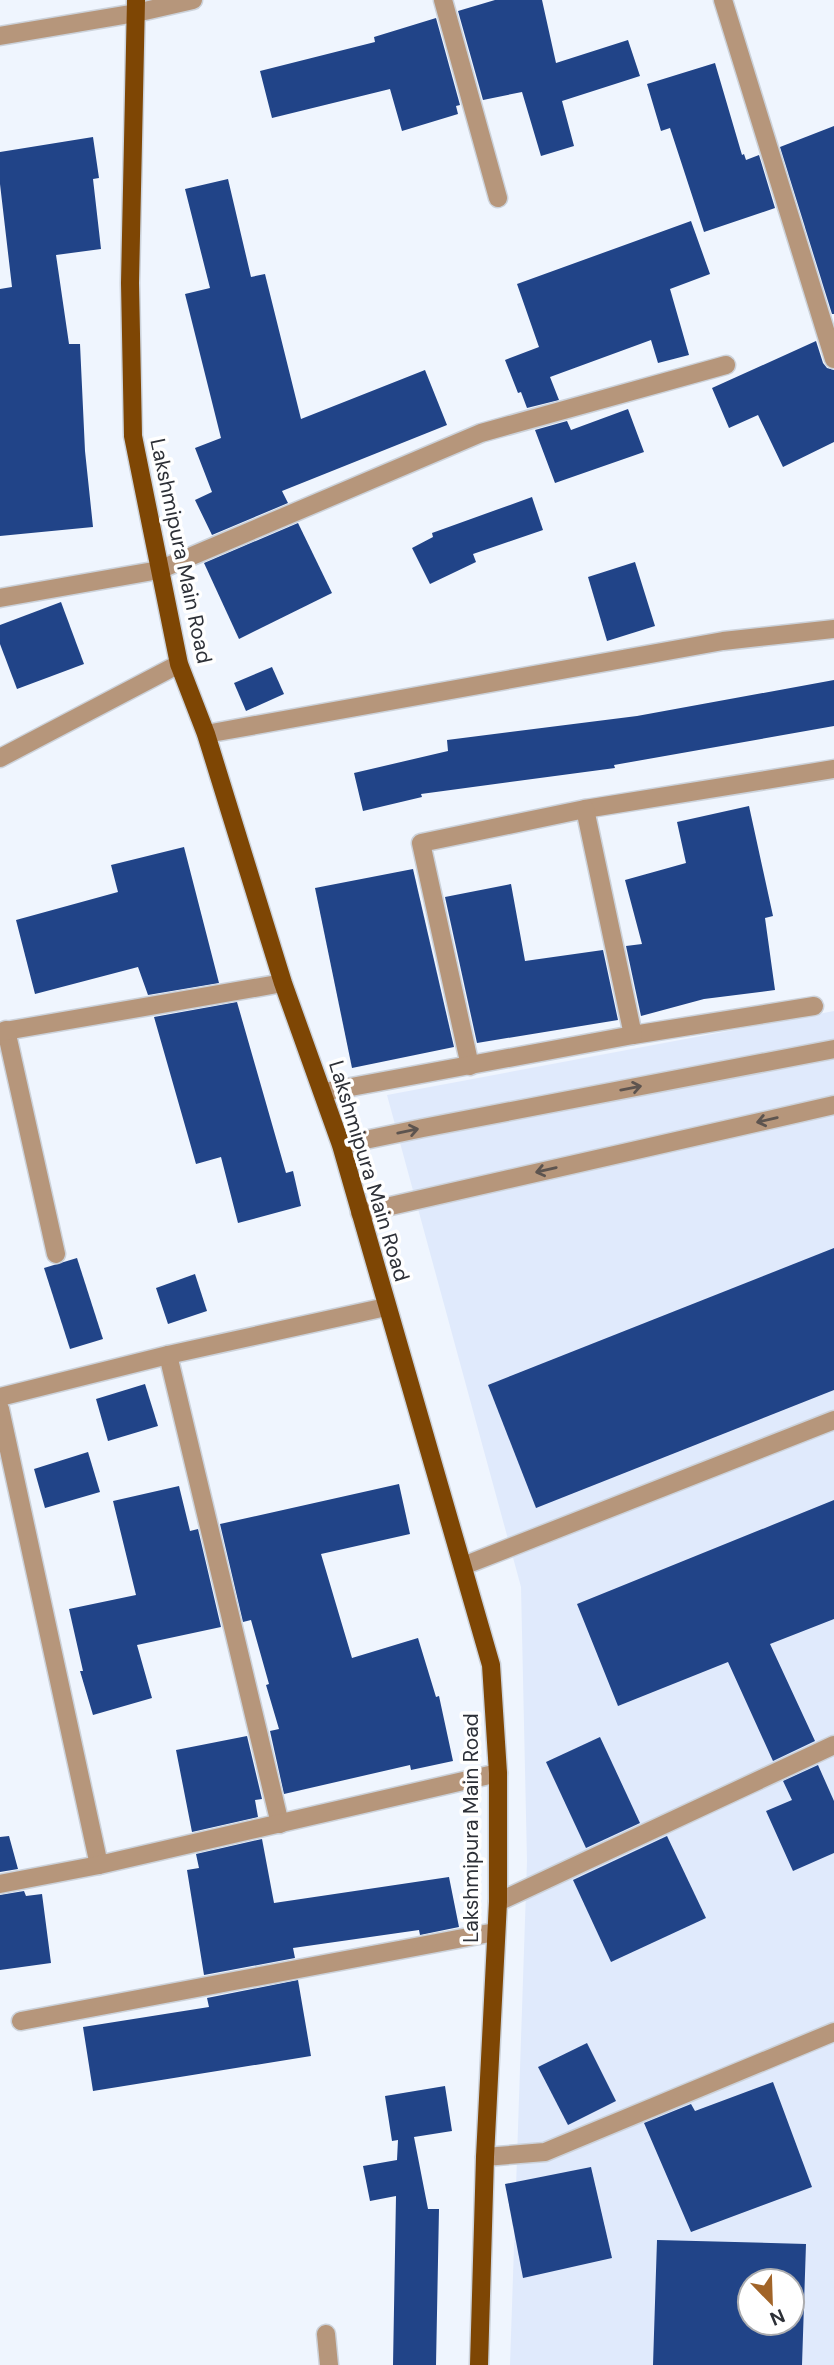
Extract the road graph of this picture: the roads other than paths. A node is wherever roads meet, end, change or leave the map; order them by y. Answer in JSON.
{"nodes":[{"id":1,"x":193,"y":0,"type":"edge"},
{"id":2,"x":443,"y":0,"type":"edge"},
{"id":3,"x":723,"y":0,"type":"edge"},
{"id":4,"x":136,"y":7,"type":"edge"},
{"id":5,"x":0,"y":36,"type":"edge"},
{"id":6,"x":498,"y":198,"type":"dead end"},
{"id":7,"x":834,"y":359,"type":"edge"},
{"id":8,"x":726,"y":365,"type":"dead end"},
{"id":9,"x":159,"y":570,"type":"junction"},
{"id":10,"x":0,"y":598,"type":"edge"},
{"id":11,"x":834,"y":629,"type":"edge"},
{"id":12,"x":178,"y":664,"type":"junction"},
{"id":13,"x":206,"y":734,"type":"junction"},
{"id":14,"x":0,"y":758,"type":"edge"},
{"id":15,"x":834,"y":769,"type":"edge"},
{"id":16,"x":585,"y":809,"type":"junction"},
{"id":17,"x":283,"y":984,"type":"junction"},
{"id":18,"x":814,"y":1006,"type":"dead end"},
{"id":19,"x":3,"y":1031,"type":"edge"},
{"id":20,"x":633,"y":1034,"type":"junction"},
{"id":21,"x":834,"y":1049,"type":"edge"},
{"id":22,"x":470,"y":1066,"type":"junction"},
{"id":23,"x":324,"y":1092,"type":"junction"},
{"id":24,"x":834,"y":1105,"type":"edge"},
{"id":25,"x":341,"y":1145,"type":"junction"},
{"id":26,"x":360,"y":1213,"type":"junction"},
{"id":27,"x":56,"y":1254,"type":"dead end"},
{"id":28,"x":386,"y":1307,"type":"junction"},
{"id":29,"x":168,"y":1355,"type":"junction"},
{"id":30,"x":0,"y":1397,"type":"edge"},
{"id":31,"x":0,"y":1409,"type":"edge"},
{"id":32,"x":834,"y":1420,"type":"edge"},
{"id":33,"x":463,"y":1566,"type":"junction"},
{"id":34,"x":834,"y":1745,"type":"edge"},
{"id":35,"x":498,"y":1773,"type":"junction"},
{"id":36,"x":279,"y":1824,"type":"junction"},
{"id":37,"x":99,"y":1865,"type":"junction"},
{"id":38,"x":0,"y":1884,"type":"edge"},
{"id":39,"x":498,"y":1902,"type":"junction"},
{"id":40,"x":495,"y":1931,"type":"junction"},
{"id":41,"x":21,"y":2021,"type":"dead end"},
{"id":42,"x":834,"y":2032,"type":"edge"},
{"id":43,"x":485,"y":2157,"type":"junction"},
{"id":44,"x":326,"y":2334,"type":"dead end"},
{"id":45,"x":317,"y":2365,"type":"edge"},
{"id":46,"x":329,"y":2365,"type":"edge"},
{"id":47,"x":479,"y":2365,"type":"edge"}],
"edges":[{"from":1,"to":4,"type":"street"},
{"from":2,"to":6,"type":"street"},
{"from":3,"to":7,"type":"street"},
{"from":4,"to":5,"type":"street"},
{"from":4,"to":9,"type":"main road","name":"Lakshmipura Main Road"},
{"from":8,"to":9,"type":"street"},
{"from":9,"to":10,"type":"street"},
{"from":9,"to":12,"type":"main road","name":"Lakshmipura Main Road"},
{"from":11,"to":13,"type":"street"},
{"from":12,"to":13,"type":"main road","name":"Lakshmipura Main Road"},
{"from":12,"to":14,"type":"street"},
{"from":13,"to":17,"type":"main road","name":"Lakshmipura Main Road"},
{"from":15,"to":16,"type":"street"},
{"from":16,"to":20,"type":"street"},
{"from":16,"to":22,"type":"street"},
{"from":17,"to":19,"type":"street"},
{"from":17,"to":23,"type":"main road","name":"Lakshmipura Main Road"},
{"from":18,"to":20,"type":"street"},
{"from":19,"to":27,"type":"street"},
{"from":20,"to":22,"type":"street"},
{"from":25,"to":21,"type":"street","one_way":true},
{"from":22,"to":23,"type":"street"},
{"from":23,"to":25,"type":"main road","name":"Lakshmipura Main Road"},
{"from":24,"to":26,"type":"street","one_way":true},
{"from":25,"to":26,"type":"main road","name":"Lakshmipura Main Road"},
{"from":26,"to":28,"type":"main road","name":"Lakshmipura Main Road"},
{"from":28,"to":29,"type":"street"},
{"from":28,"to":33,"type":"main road","name":"Lakshmipura Main Road"},
{"from":29,"to":30,"type":"street"},
{"from":29,"to":36,"type":"street"},
{"from":31,"to":37,"type":"street"},
{"from":32,"to":33,"type":"street"},
{"from":33,"to":35,"type":"main road","name":"Lakshmipura Main Road"},
{"from":34,"to":39,"type":"street"},
{"from":35,"to":36,"type":"street"},
{"from":35,"to":39,"type":"main road","name":"Lakshmipura Main Road"},
{"from":36,"to":37,"type":"street"},
{"from":37,"to":38,"type":"street"},
{"from":39,"to":40,"type":"main road","name":"Lakshmipura Main Road"},
{"from":40,"to":41,"type":"street"},
{"from":40,"to":43,"type":"main road","name":"Lakshmipura Main Road"},
{"from":42,"to":43,"type":"street"},
{"from":43,"to":47,"type":"main road","name":"Lakshmipura Main Road"},
{"from":44,"to":46,"type":"street"},
{"from":45,"to":46,"type":"street"}]}
